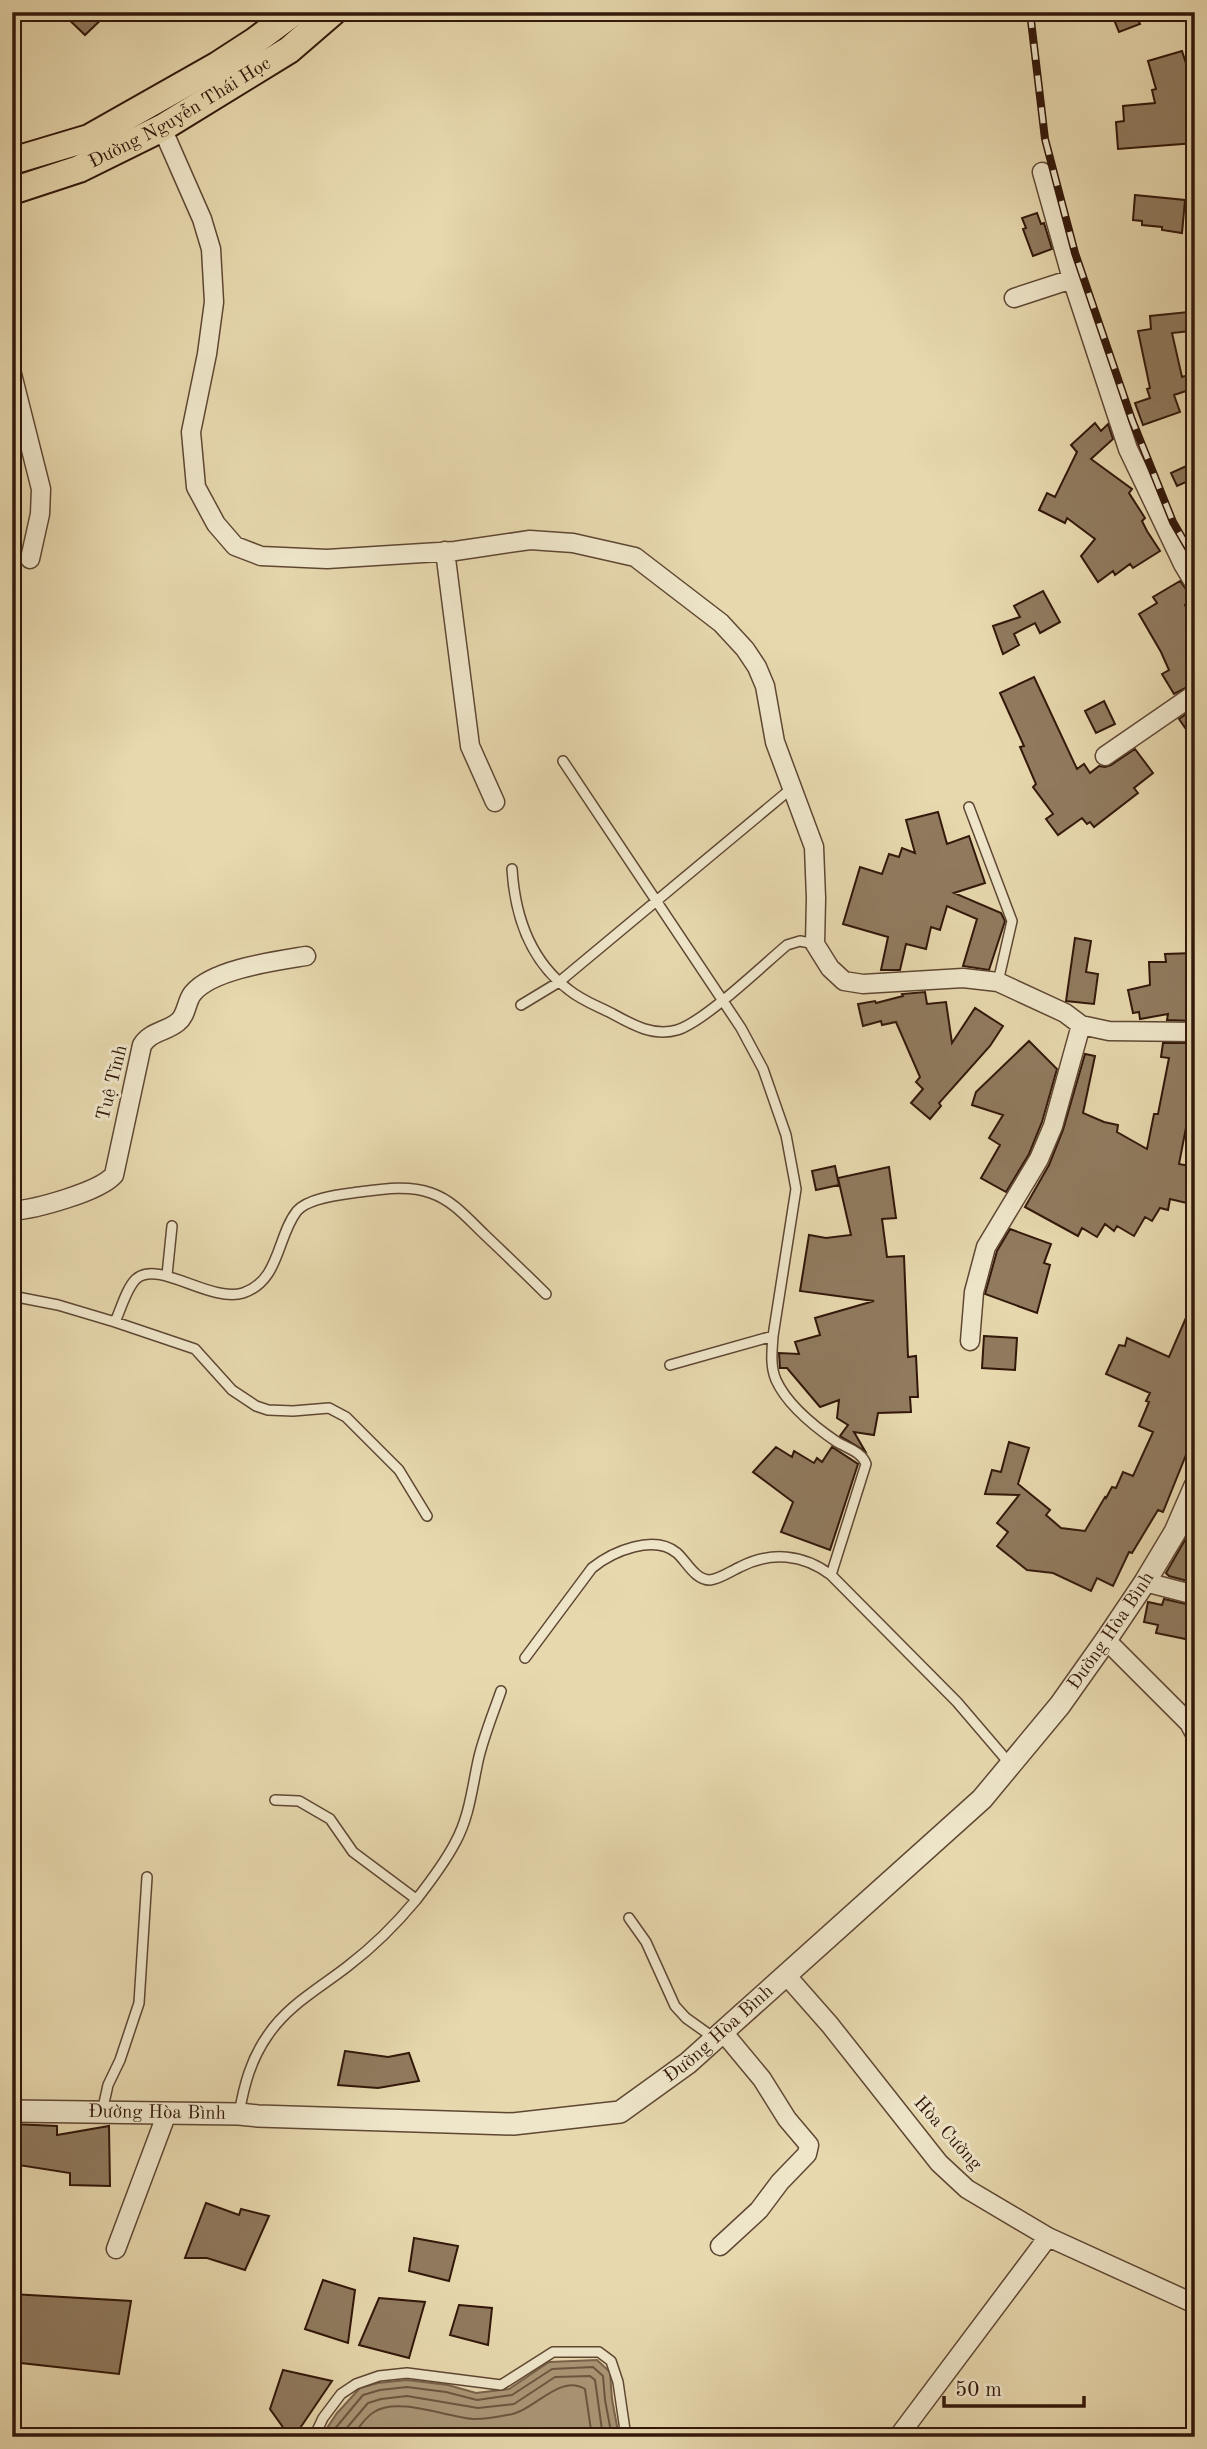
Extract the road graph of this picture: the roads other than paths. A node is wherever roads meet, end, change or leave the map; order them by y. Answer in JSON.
{"nodes":[{"id":1,"x":294,"y":12,"type":"edge"},
{"id":2,"x":333,"y":12,"type":"edge"},
{"id":3,"x":162,"y":128,"type":"junction"},
{"id":4,"x":12,"y":161,"type":"edge"},
{"id":5,"x":1042,"y":172,"type":"dead end"},
{"id":6,"x":12,"y":191,"type":"edge"},
{"id":7,"x":1195,"y":255,"type":"edge"},
{"id":8,"x":1195,"y":263,"type":"edge"},
{"id":9,"x":1072,"y":279,"type":"junction"},
{"id":10,"x":1014,"y":298,"type":"dead end"},
{"id":11,"x":12,"y":374,"type":"edge"},
{"id":12,"x":445,"y":551,"type":"junction"},
{"id":13,"x":30,"y":559,"type":"dead end"},
{"id":14,"x":1195,"y":584,"type":"edge"},
{"id":15,"x":1195,"y":694,"type":"edge"},
{"id":16,"x":1105,"y":756,"type":"dead end"},
{"id":17,"x":563,"y":761,"type":"dead end"},
{"id":18,"x":792,"y":788,"type":"junction"},
{"id":19,"x":495,"y":802,"type":"dead end"},
{"id":20,"x":969,"y":807,"type":"dead end"},
{"id":21,"x":512,"y":869,"type":"dead end"},
{"id":22,"x":657,"y":901,"type":"junction"},
{"id":23,"x":815,"y":944,"type":"junction"},
{"id":24,"x":306,"y":956,"type":"dead end"},
{"id":25,"x":559,"y":982,"type":"junction"},
{"id":26,"x":999,"y":982,"type":"junction"},
{"id":27,"x":722,"y":999,"type":"junction"},
{"id":28,"x":521,"y":1005,"type":"dead end"},
{"id":29,"x":1081,"y":1024,"type":"junction"},
{"id":30,"x":1195,"y":1031,"type":"edge"},
{"id":31,"x":12,"y":1211,"type":"edge"},
{"id":32,"x":172,"y":1226,"type":"dead end"},
{"id":33,"x":167,"y":1275,"type":"junction"},
{"id":34,"x":546,"y":1294,"type":"dead end"},
{"id":35,"x":12,"y":1296,"type":"edge"},
{"id":36,"x":115,"y":1322,"type":"junction"},
{"id":37,"x":773,"y":1336,"type":"junction"},
{"id":38,"x":970,"y":1340,"type":"dead end"},
{"id":39,"x":670,"y":1365,"type":"dead end"},
{"id":40,"x":1195,"y":1486,"type":"edge"},
{"id":41,"x":427,"y":1516,"type":"dead end"},
{"id":42,"x":831,"y":1575,"type":"junction"},
{"id":43,"x":1145,"y":1582,"type":"junction"},
{"id":44,"x":1195,"y":1595,"type":"edge"},
{"id":45,"x":1106,"y":1640,"type":"junction"},
{"id":46,"x":525,"y":1658,"type":"dead end"},
{"id":47,"x":500,"y":1691,"type":"dead end"},
{"id":48,"x":1195,"y":1734,"type":"edge"},
{"id":49,"x":1011,"y":1765,"type":"junction"},
{"id":50,"x":275,"y":1800,"type":"dead end"},
{"id":51,"x":147,"y":1877,"type":"dead end"},
{"id":52,"x":416,"y":1899,"type":"junction"},
{"id":53,"x":629,"y":1918,"type":"dead end"},
{"id":54,"x":786,"y":1975,"type":"junction"},
{"id":55,"x":719,"y":2036,"type":"junction"},
{"id":56,"x":12,"y":2111,"type":"edge"},
{"id":57,"x":102,"y":2112,"type":"junction"},
{"id":58,"x":167,"y":2113,"type":"junction"},
{"id":59,"x":239,"y":2114,"type":"junction"},
{"id":60,"x":1048,"y":2237,"type":"junction"},
{"id":61,"x":720,"y":2246,"type":"dead end"},
{"id":62,"x":117,"y":2249,"type":"dead end"},
{"id":63,"x":1195,"y":2304,"type":"edge"},
{"id":64,"x":901,"y":2433,"type":"dead end"},
{"id":65,"x":314,"y":2437,"type":"edge"},
{"id":66,"x":626,"y":2437,"type":"edge"}],
"edges":[{"from":1,"to":4,"type":"main road","name":"Đường Nguyễn Thái Học"},
{"from":2,"to":3,"type":"main road","name":"Đường Nguyễn Thái Học"},
{"from":3,"to":6,"type":"main road","name":"Đường Nguyễn Thái Học"},
{"from":3,"to":12,"type":"street"},
{"from":5,"to":9,"type":"street"},
{"from":7,"to":8,"type":"lane"},
{"from":9,"to":10,"type":"street"},
{"from":9,"to":14,"type":"street"},
{"from":11,"to":13,"type":"street"},
{"from":12,"to":18,"type":"street"},
{"from":12,"to":19,"type":"street"},
{"from":15,"to":16,"type":"street"},
{"from":17,"to":22,"type":"lane"},
{"from":18,"to":22,"type":"lane"},
{"from":18,"to":23,"type":"street"},
{"from":20,"to":26,"type":"lane"},
{"from":21,"to":25,"type":"lane"},
{"from":22,"to":25,"type":"lane"},
{"from":22,"to":27,"type":"lane"},
{"from":23,"to":26,"type":"street"},
{"from":23,"to":27,"type":"lane"},
{"from":24,"to":31,"type":"street","name":"Tuệ Tĩnh"},
{"from":25,"to":27,"type":"lane"},
{"from":25,"to":28,"type":"lane"},
{"from":26,"to":29,"type":"street"},
{"from":27,"to":37,"type":"lane"},
{"from":29,"to":30,"type":"street"},
{"from":29,"to":38,"type":"street"},
{"from":32,"to":33,"type":"lane"},
{"from":33,"to":34,"type":"lane"},
{"from":33,"to":36,"type":"lane"},
{"from":35,"to":36,"type":"lane"},
{"from":36,"to":41,"type":"lane"},
{"from":37,"to":39,"type":"lane"},
{"from":37,"to":42,"type":"lane"},
{"from":40,"to":43,"type":"street","name":"Đường Hòa Bình"},
{"from":42,"to":46,"type":"lane"},
{"from":42,"to":49,"type":"lane"},
{"from":43,"to":44,"type":"street"},
{"from":43,"to":45,"type":"street","name":"Đường Hòa Bình"},
{"from":45,"to":48,"type":"street"},
{"from":45,"to":49,"type":"street","name":"Đường Hòa Bình"},
{"from":47,"to":52,"type":"lane"},
{"from":49,"to":54,"type":"street","name":"Đường Hòa Bình"},
{"from":50,"to":52,"type":"lane"},
{"from":51,"to":57,"type":"lane"},
{"from":52,"to":59,"type":"lane"},
{"from":53,"to":55,"type":"lane"},
{"from":54,"to":55,"type":"street","name":"Đường Hòa Bình"},
{"from":54,"to":60,"type":"street","name":"Hòa Cường"},
{"from":55,"to":59,"type":"street","name":"Đường Hòa Bình"},
{"from":55,"to":61,"type":"street"},
{"from":56,"to":57,"type":"street","name":"Đường Hòa Bình"},
{"from":57,"to":58,"type":"street","name":"Đường Hòa Bình"},
{"from":58,"to":59,"type":"street","name":"Đường Hòa Bình"},
{"from":58,"to":62,"type":"street"},
{"from":60,"to":63,"type":"street","name":"Hòa Cường"},
{"from":60,"to":64,"type":"street"},
{"from":65,"to":66,"type":"lane"}]}
